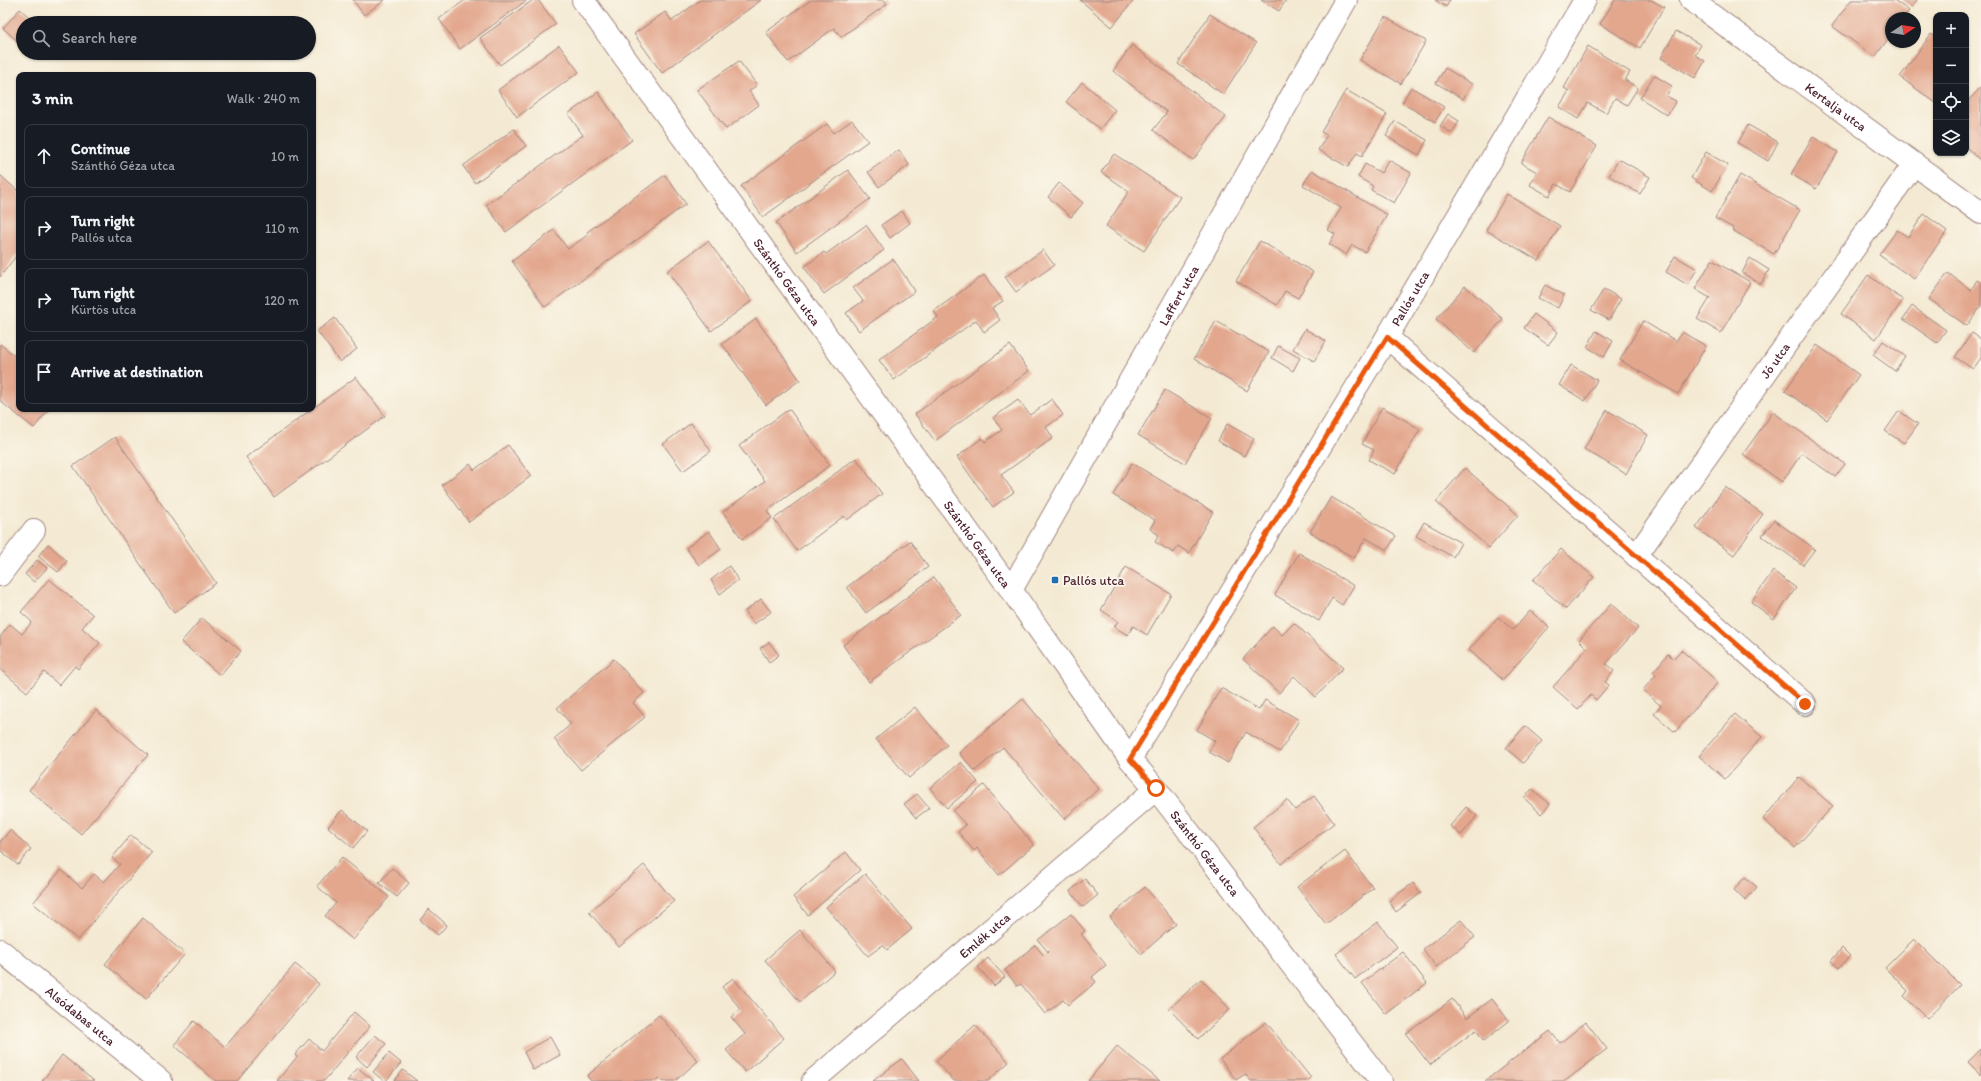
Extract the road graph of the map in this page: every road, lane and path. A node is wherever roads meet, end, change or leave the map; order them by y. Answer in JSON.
{"nodes":[{"id":1,"x":582,"y":0,"type":"edge"},
{"id":2,"x":1346,"y":0,"type":"edge"},
{"id":3,"x":1585,"y":0,"type":"edge"},
{"id":4,"x":1691,"y":0,"type":"edge"},
{"id":5,"x":1914,"y":164,"type":"junction"},
{"id":6,"x":1981,"y":213,"type":"edge"},
{"id":7,"x":1387,"y":337,"type":"junction"},
{"id":8,"x":34,"y":530,"type":"dead end"},
{"id":9,"x":1636,"y":556,"type":"junction"},
{"id":10,"x":0,"y":575,"type":"edge"},
{"id":11,"x":1011,"y":590,"type":"junction"},
{"id":12,"x":1805,"y":704,"type":"dead end"},
{"id":13,"x":1130,"y":759,"type":"junction"},
{"id":14,"x":1156,"y":788,"type":"junction"},
{"id":15,"x":0,"y":950,"type":"edge"},
{"id":16,"x":161,"y":1081,"type":"edge"},
{"id":17,"x":812,"y":1081,"type":"edge"},
{"id":18,"x":1380,"y":1081,"type":"edge"}],
"edges":[{"from":1,"to":11,"type":"street","name":"Szánthó Géza utca"},
{"from":2,"to":11,"type":"street","name":"Laffert utca"},
{"from":3,"to":7,"type":"street","name":"Pallós utca"},
{"from":4,"to":5,"type":"street","name":"Kertalja utca"},
{"from":5,"to":6,"type":"street","name":"Kertalja utca"},
{"from":5,"to":9,"type":"street","name":"Jó utca"},
{"from":7,"to":9,"type":"street"},
{"from":7,"to":13,"type":"street","name":"Pallós utca"},
{"from":8,"to":10,"type":"street"},
{"from":9,"to":12,"type":"street"},
{"from":11,"to":13,"type":"street","name":"Szánthó Géza utca"},
{"from":13,"to":14,"type":"street","name":"Szánthó Géza utca"},
{"from":14,"to":17,"type":"street","name":"Emlék utca"},
{"from":14,"to":18,"type":"street","name":"Szánthó Géza utca"},
{"from":15,"to":16,"type":"street","name":"Alsódabas utca"}]}
